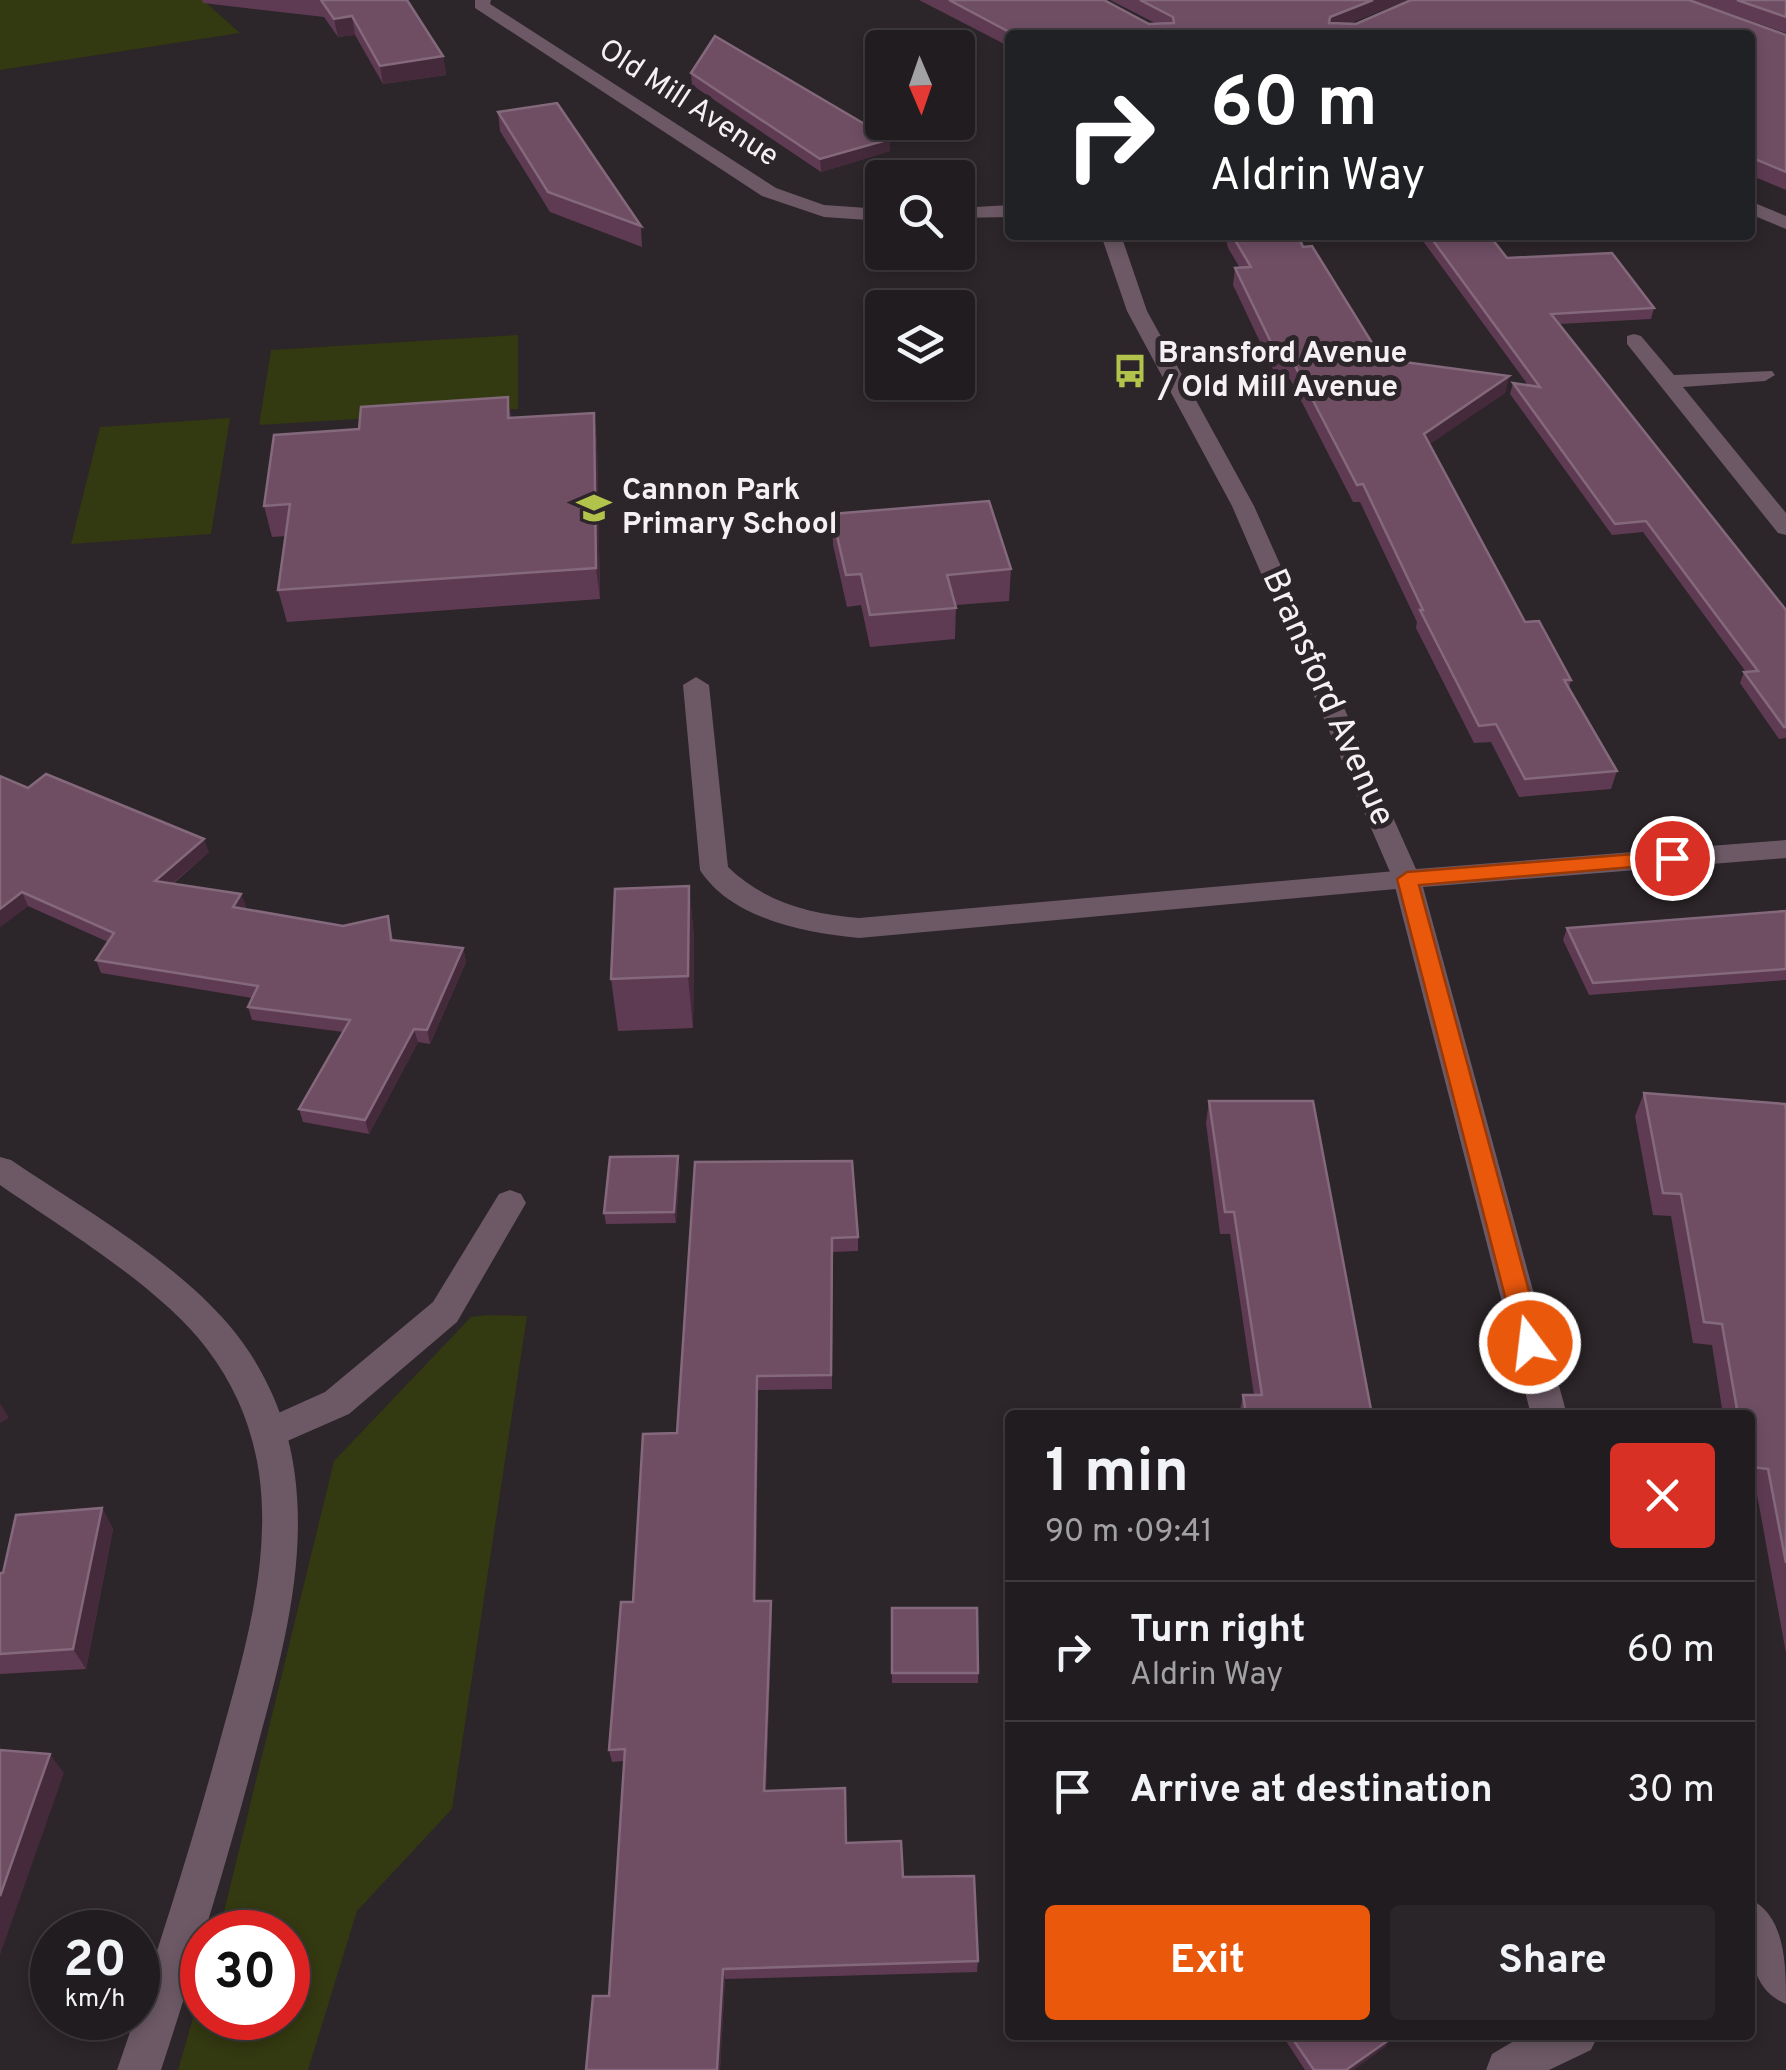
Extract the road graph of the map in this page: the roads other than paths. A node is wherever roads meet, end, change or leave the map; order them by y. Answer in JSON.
{"nodes":[{"id":1,"x":483,"y":0,"type":"edge"},
{"id":2,"x":1755,"y":209,"type":"edge"},
{"id":3,"x":1005,"y":211,"type":"edge"},
{"id":4,"x":975,"y":212,"type":"edge"},
{"id":5,"x":865,"y":215,"type":"edge"},
{"id":6,"x":1786,"y":222,"type":"edge"},
{"id":7,"x":1113,"y":240,"type":"edge"},
{"id":8,"x":1634,"y":340,"type":"dead end"},
{"id":9,"x":1765,"y":375,"type":"dead end"},
{"id":10,"x":1670,"y":382,"type":"junction"},
{"id":11,"x":1786,"y":528,"type":"edge"},
{"id":12,"x":696,"y":685,"type":"dead end"},
{"id":13,"x":1786,"y":849,"type":"edge"},
{"id":14,"x":1407,"y":879,"type":"junction"},
{"id":15,"x":0,"y":1169,"type":"edge"},
{"id":16,"x":510,"y":1203,"type":"dead end"},
{"id":17,"x":1548,"y":1410,"type":"edge"},
{"id":18,"x":270,"y":1434,"type":"junction"},
{"id":19,"x":1755,"y":1933,"type":"edge"},
{"id":20,"x":1770,"y":1972,"type":"edge"},
{"id":21,"x":1563,"y":2040,"type":"edge"},
{"id":22,"x":139,"y":2070,"type":"edge"},
{"id":23,"x":1508,"y":2070,"type":"edge"}],
"edges":[{"from":1,"to":5,"type":"street","name":"Old Mill Avenue"},
{"from":2,"to":6,"type":"street"},
{"from":3,"to":4,"type":"street"},
{"from":7,"to":14,"type":"street","name":"Bransford Avenue"},
{"from":8,"to":10,"type":"street"},
{"from":9,"to":10,"type":"street"},
{"from":10,"to":11,"type":"street"},
{"from":12,"to":14,"type":"street"},
{"from":13,"to":14,"type":"street"},
{"from":14,"to":17,"type":"street","name":"Bransford Avenue"},
{"from":15,"to":18,"type":"street"},
{"from":16,"to":18,"type":"street"},
{"from":18,"to":22,"type":"street"},
{"from":19,"to":20,"type":"street"},
{"from":21,"to":23,"type":"street"}]}
